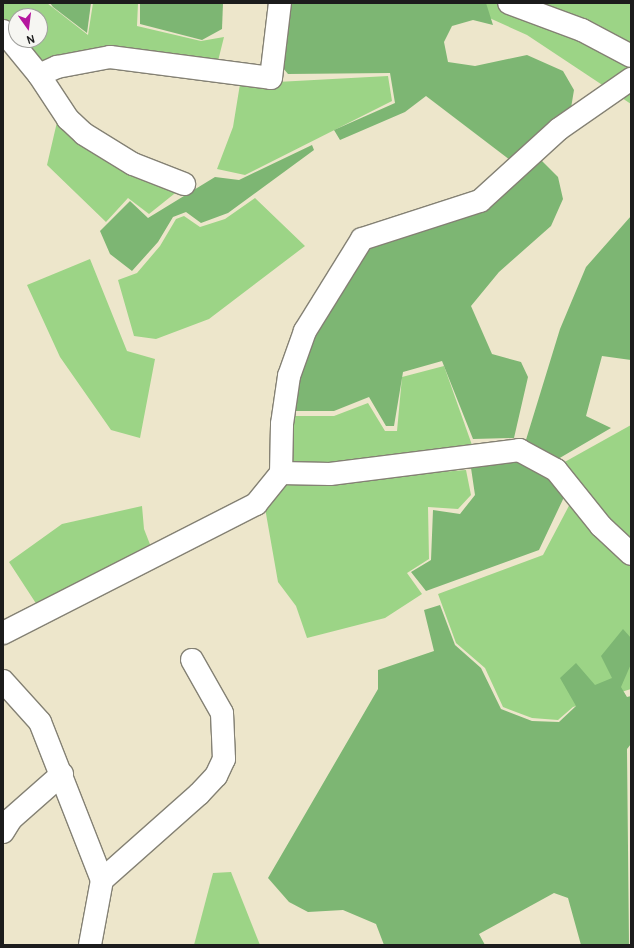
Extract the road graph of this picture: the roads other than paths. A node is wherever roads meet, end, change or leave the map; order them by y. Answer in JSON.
{"nodes":[{"id":1,"x":280,"y":3,"type":"edge"},
{"id":2,"x":509,"y":3,"type":"edge"},
{"id":3,"x":3,"y":31,"type":"edge"},
{"id":4,"x":631,"y":56,"type":"edge"},
{"id":5,"x":39,"y":75,"type":"junction"},
{"id":6,"x":631,"y":79,"type":"edge"},
{"id":7,"x":184,"y":184,"type":"dead end"},
{"id":8,"x":280,"y":473,"type":"junction"},
{"id":9,"x":631,"y":554,"type":"edge"},
{"id":10,"x":3,"y":633,"type":"edge"},
{"id":11,"x":192,"y":660,"type":"dead end"},
{"id":12,"x":3,"y":681,"type":"edge"},
{"id":13,"x":62,"y":774,"type":"junction"},
{"id":14,"x":3,"y":832,"type":"edge"},
{"id":15,"x":102,"y":880,"type":"junction"},
{"id":16,"x":90,"y":945,"type":"edge"}],
"edges":[{"from":1,"to":5,"type":"street"},
{"from":2,"to":4,"type":"street"},
{"from":3,"to":5,"type":"street"},
{"from":5,"to":7,"type":"street"},
{"from":6,"to":8,"type":"street"},
{"from":8,"to":9,"type":"street"},
{"from":8,"to":10,"type":"street"},
{"from":11,"to":15,"type":"street"},
{"from":12,"to":13,"type":"street"},
{"from":13,"to":14,"type":"street"},
{"from":13,"to":15,"type":"street"},
{"from":15,"to":16,"type":"street"}]}
